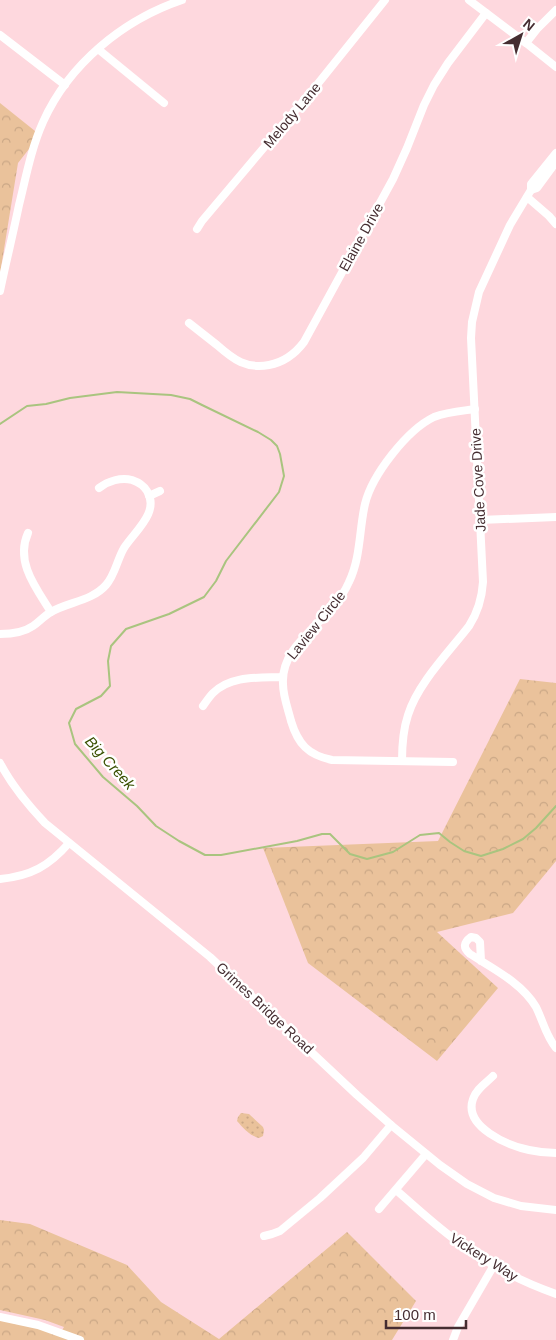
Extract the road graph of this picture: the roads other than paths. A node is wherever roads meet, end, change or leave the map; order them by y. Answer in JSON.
{"nodes":[{"id":1,"x":182,"y":0,"type":"edge"},
{"id":2,"x":385,"y":0,"type":"edge"},
{"id":3,"x":469,"y":0,"type":"edge"},
{"id":4,"x":556,"y":10,"type":"edge"},
{"id":5,"x":486,"y":13,"type":"junction"},
{"id":6,"x":0,"y":35,"type":"edge"},
{"id":7,"x":526,"y":43,"type":"junction"},
{"id":8,"x":98,"y":49,"type":"junction"},
{"id":9,"x":556,"y":67,"type":"edge"},
{"id":10,"x":65,"y":84,"type":"junction"},
{"id":11,"x":164,"y":103,"type":"dead end"},
{"id":12,"x":556,"y":153,"type":"edge"},
{"id":13,"x":556,"y":162,"type":"edge"},
{"id":14,"x":548,"y":167,"type":"junction"},
{"id":15,"x":529,"y":194,"type":"junction"},
{"id":16,"x":556,"y":224,"type":"edge"},
{"id":17,"x":197,"y":229,"type":"dead end"},
{"id":18,"x":0,"y":291,"type":"edge"},
{"id":19,"x":189,"y":323,"type":"dead end"},
{"id":20,"x":475,"y":409,"type":"junction"},
{"id":21,"x":100,"y":488,"type":"dead end"},
{"id":22,"x":160,"y":492,"type":"dead end"},
{"id":23,"x":149,"y":496,"type":"junction"},
{"id":24,"x":556,"y":517,"type":"edge"},
{"id":25,"x":480,"y":520,"type":"junction"},
{"id":26,"x":28,"y":533,"type":"dead end"},
{"id":27,"x":51,"y":612,"type":"junction"},
{"id":28,"x":0,"y":634,"type":"edge"},
{"id":29,"x":283,"y":677,"type":"junction"},
{"id":30,"x":203,"y":706,"type":"dead end"},
{"id":31,"x":402,"y":761,"type":"junction"},
{"id":32,"x":453,"y":762,"type":"dead end"},
{"id":33,"x":0,"y":763,"type":"edge"},
{"id":34,"x":69,"y":843,"type":"junction"},
{"id":35,"x":0,"y":879,"type":"edge"},
{"id":36,"x":481,"y":961,"type":"dead end"},
{"id":37,"x":556,"y":1048,"type":"edge"},
{"id":38,"x":493,"y":1076,"type":"dead end"},
{"id":39,"x":391,"y":1125,"type":"junction"},
{"id":40,"x":556,"y":1153,"type":"edge"},
{"id":41,"x":426,"y":1154,"type":"junction"},
{"id":42,"x":396,"y":1190,"type":"junction"},
{"id":43,"x":379,"y":1209,"type":"dead end"},
{"id":44,"x":556,"y":1210,"type":"edge"},
{"id":45,"x":264,"y":1236,"type":"dead end"},
{"id":46,"x":494,"y":1265,"type":"junction"},
{"id":47,"x":556,"y":1294,"type":"edge"},
{"id":48,"x":0,"y":1317,"type":"edge"},
{"id":49,"x":80,"y":1340,"type":"edge"},
{"id":50,"x":453,"y":1340,"type":"edge"}],
"edges":[{"from":1,"to":8,"type":"street"},
{"from":2,"to":17,"type":"street","name":"Melody Lane"},
{"from":3,"to":5,"type":"street"},
{"from":4,"to":7,"type":"street"},
{"from":5,"to":7,"type":"street"},
{"from":5,"to":19,"type":"street","name":"Elaine Drive"},
{"from":6,"to":10,"type":"street"},
{"from":7,"to":9,"type":"street"},
{"from":8,"to":10,"type":"street"},
{"from":8,"to":11,"type":"street"},
{"from":10,"to":18,"type":"street"},
{"from":12,"to":14,"type":"street","name":"Jade Cove Drive"},
{"from":13,"to":14,"type":"street","name":"Jade Cove Drive"},
{"from":14,"to":15,"type":"street","name":"Jade Cove Drive"},
{"from":15,"to":16,"type":"street"},
{"from":15,"to":20,"type":"street","name":"Jade Cove Drive"},
{"from":20,"to":25,"type":"street","name":"Jade Cove Drive"},
{"from":20,"to":29,"type":"street","name":"Laview Circle"},
{"from":21,"to":23,"type":"street"},
{"from":22,"to":23,"type":"street"},
{"from":23,"to":27,"type":"street"},
{"from":24,"to":25,"type":"street"},
{"from":25,"to":31,"type":"street","name":"Jade Cove Drive"},
{"from":26,"to":27,"type":"street"},
{"from":27,"to":28,"type":"street"},
{"from":29,"to":30,"type":"street"},
{"from":29,"to":31,"type":"street","name":"Laview Circle"},
{"from":31,"to":32,"type":"street","name":"Laview Circle"},
{"from":33,"to":34,"type":"street","name":"Grimes Bridge Road"},
{"from":34,"to":35,"type":"street"},
{"from":34,"to":39,"type":"street","name":"Grimes Bridge Road"},
{"from":36,"to":37,"type":"street"},
{"from":38,"to":40,"type":"street"},
{"from":39,"to":41,"type":"street","name":"Grimes Bridge Road"},
{"from":39,"to":45,"type":"street"},
{"from":41,"to":42,"type":"street"},
{"from":41,"to":44,"type":"street","name":"Grimes Bridge Road"},
{"from":42,"to":43,"type":"street"},
{"from":42,"to":46,"type":"street","name":"Vickery Way"},
{"from":46,"to":47,"type":"street","name":"Vickery Way"},
{"from":46,"to":50,"type":"street"},
{"from":48,"to":49,"type":"street"}]}
